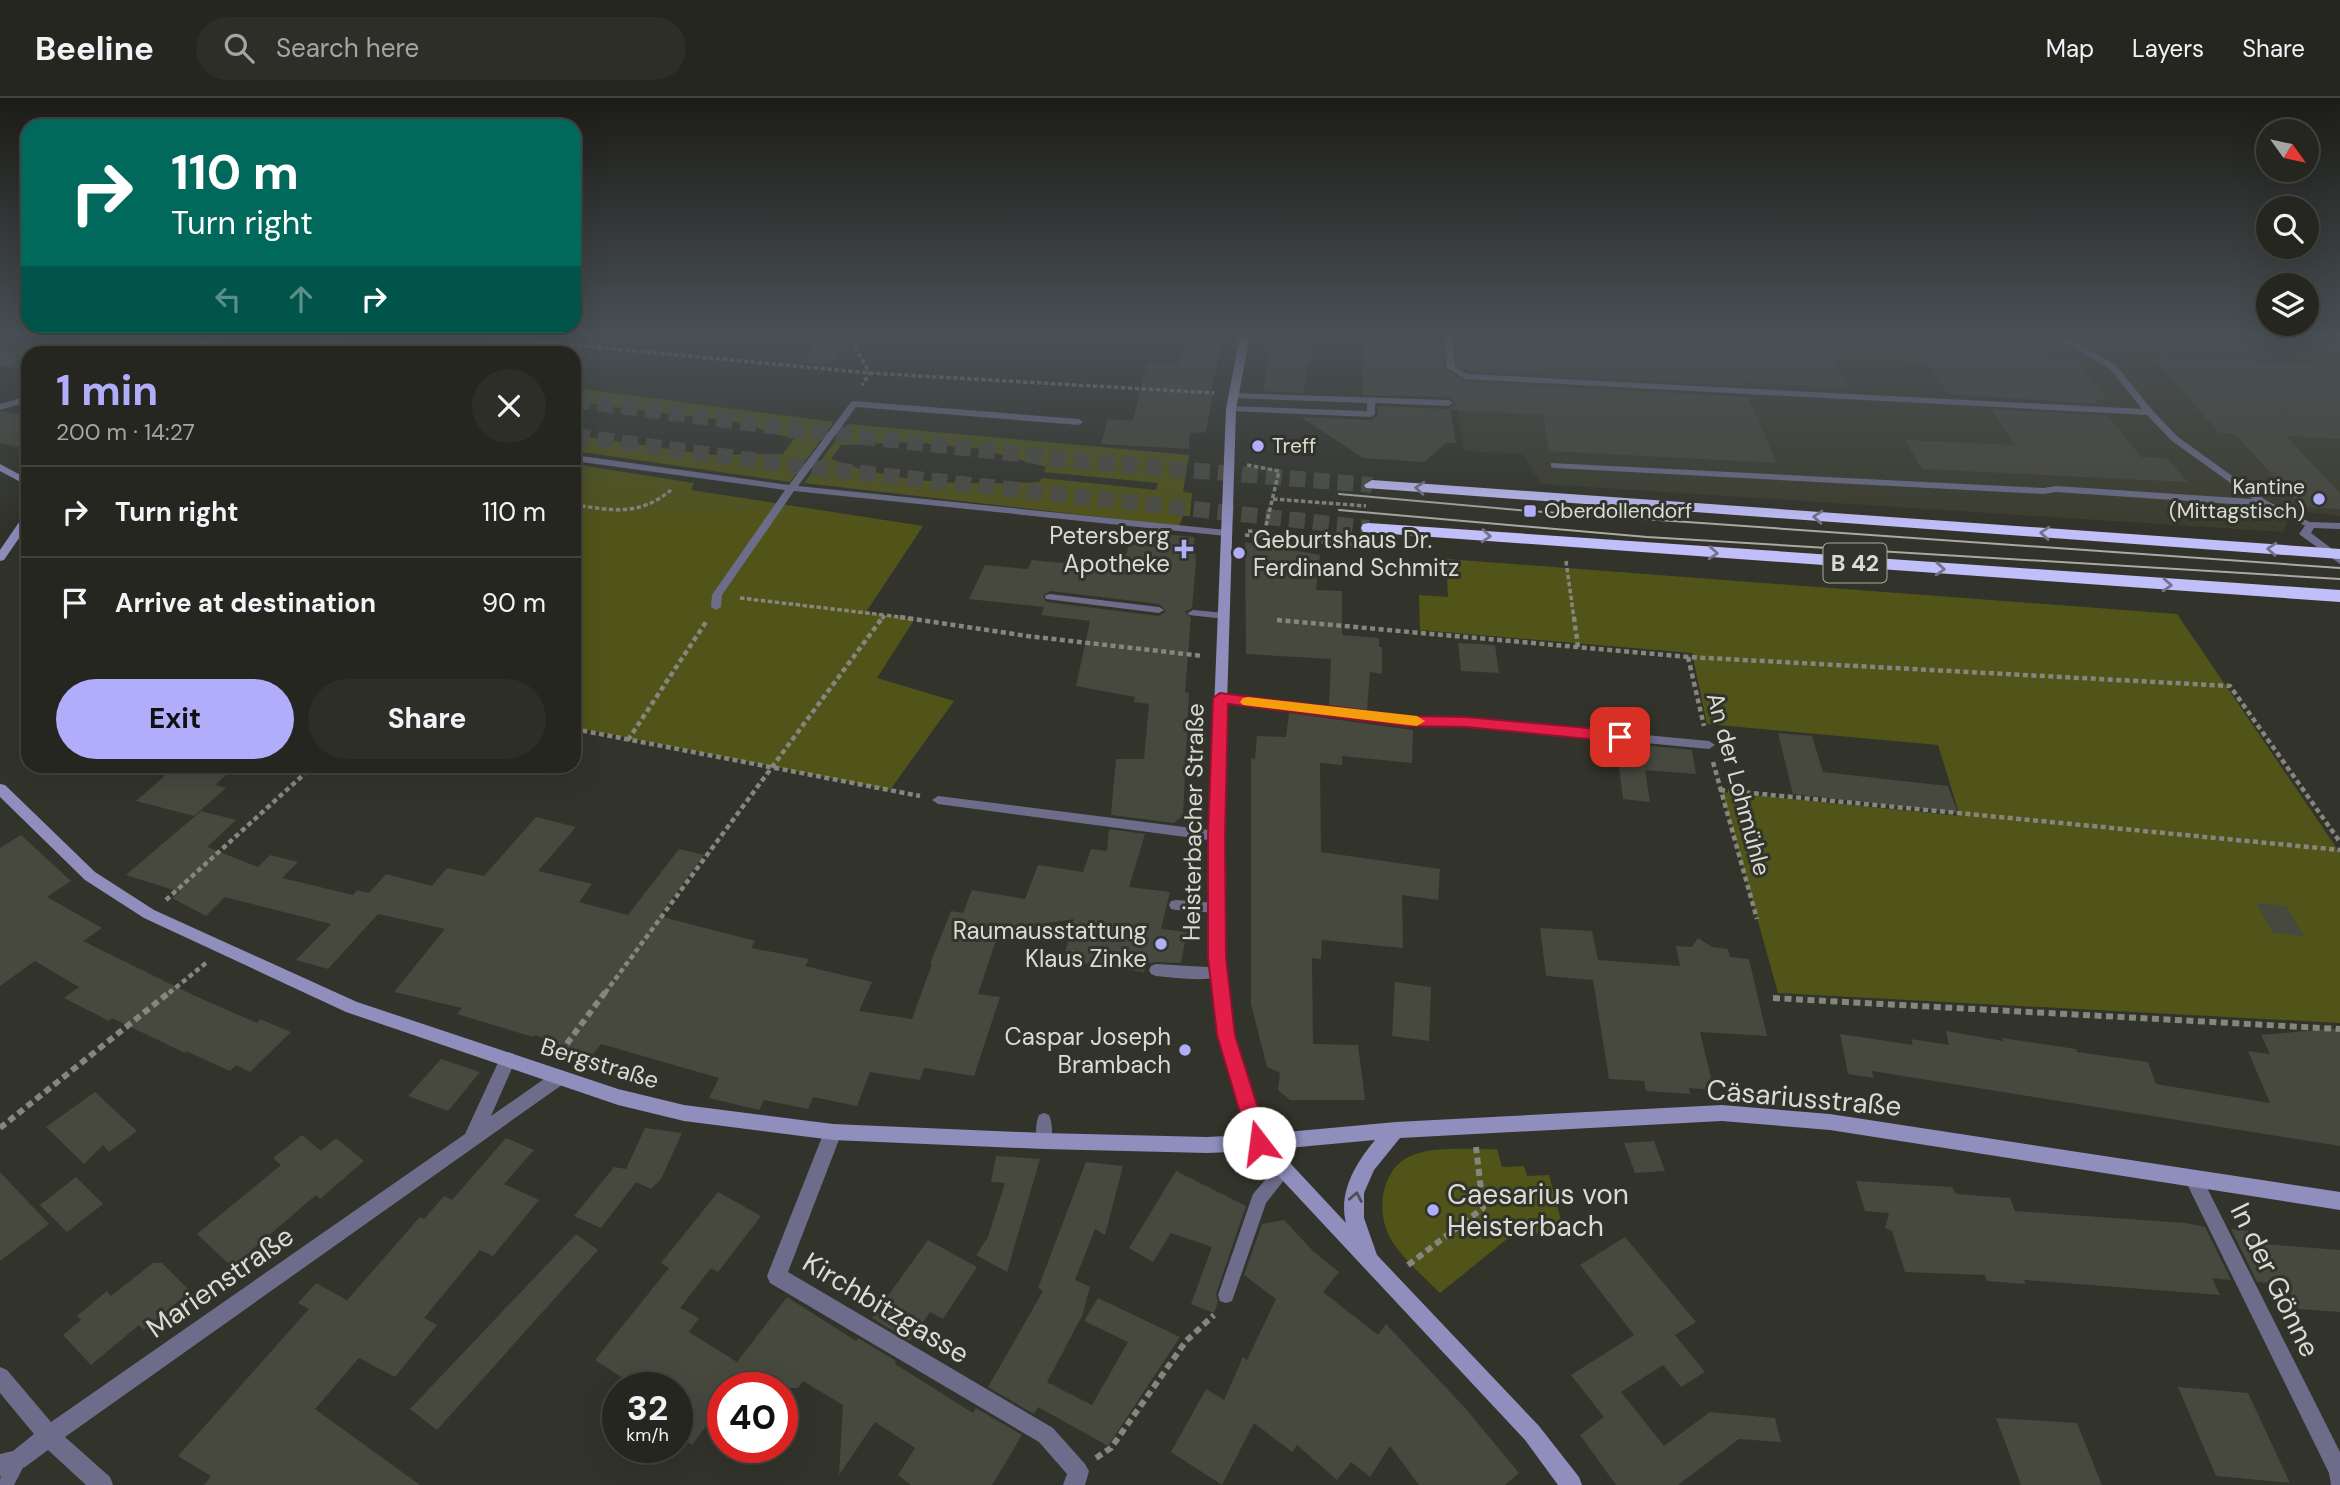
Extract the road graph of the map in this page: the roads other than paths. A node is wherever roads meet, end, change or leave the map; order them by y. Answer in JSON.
{"nodes":[{"id":1,"x":1233,"y":400,"type":"joint"},
{"id":2,"x":1916,"y":400,"type":"edge"},
{"id":3,"x":2139,"y":400,"type":"edge"},
{"id":4,"x":21,"y":401,"type":"edge"},
{"id":5,"x":1449,"y":403,"type":"dead end"},
{"id":6,"x":0,"y":407,"type":"edge"},
{"id":7,"x":2149,"y":412,"type":"junction"},
{"id":8,"x":844,"y":416,"type":"joint"},
{"id":9,"x":1079,"y":422,"type":"dead end"},
{"id":10,"x":581,"y":459,"type":"edge"},
{"id":11,"x":1555,"y":465,"type":"dead end"},
{"id":12,"x":0,"y":467,"type":"edge"},
{"id":13,"x":800,"y":477,"type":"joint"},
{"id":14,"x":21,"y":479,"type":"edge"},
{"id":15,"x":1372,"y":485,"type":"tunnel mouth"},
{"id":16,"x":793,"y":488,"type":"junction"},
{"id":17,"x":2264,"y":503,"type":"junction"},
{"id":18,"x":2340,"y":526,"type":"edge"},
{"id":19,"x":21,"y":527,"type":"edge"},
{"id":20,"x":1369,"y":528,"type":"tunnel mouth"},
{"id":21,"x":2308,"y":530,"type":"junction"},
{"id":22,"x":1226,"y":533,"type":"junction"},
{"id":23,"x":2340,"y":554,"type":"edge"},
{"id":24,"x":0,"y":558,"type":"edge"},
{"id":25,"x":2340,"y":561,"type":"edge"},
{"id":26,"x":2340,"y":596,"type":"edge"},
{"id":27,"x":1051,"y":597,"type":"dead end"},
{"id":28,"x":717,"y":601,"type":"road end"},
{"id":29,"x":1159,"y":610,"type":"dead end"},
{"id":30,"x":1193,"y":613,"type":"dead end"},
{"id":31,"x":1225,"y":615,"type":"junction"},
{"id":32,"x":1220,"y":698,"type":"junction"},
{"id":33,"x":1709,"y":745,"type":"road end"},
{"id":34,"x":0,"y":789,"type":"edge"},
{"id":35,"x":938,"y":800,"type":"road end"},
{"id":36,"x":1216,"y":836,"type":"junction"},
{"id":37,"x":1176,"y":905,"type":"dead end"},
{"id":38,"x":1217,"y":908,"type":"junction"},
{"id":39,"x":1156,"y":970,"type":"dead end"},
{"id":40,"x":1219,"y":972,"type":"junction"},
{"id":41,"x":508,"y":1059,"type":"junction"},
{"id":42,"x":553,"y":1075,"type":"junction"},
{"id":43,"x":1044,"y":1120,"type":"dead end"},
{"id":44,"x":1396,"y":1130,"type":"junction"},
{"id":45,"x":833,"y":1132,"type":"junction"},
{"id":46,"x":471,"y":1140,"type":"junction"},
{"id":47,"x":1044,"y":1141,"type":"junction"},
{"id":48,"x":1259,"y":1143,"type":"junction"},
{"id":49,"x":1284,"y":1170,"type":"junction"},
{"id":50,"x":2193,"y":1178,"type":"junction"},
{"id":51,"x":2340,"y":1201,"type":"edge"},
{"id":52,"x":1370,"y":1263,"type":"junction"},
{"id":53,"x":1226,"y":1295,"type":"road end"},
{"id":54,"x":0,"y":1377,"type":"edge"},
{"id":55,"x":49,"y":1436,"type":"junction"},
{"id":56,"x":9,"y":1463,"type":"edge"},
{"id":57,"x":1076,"y":1478,"type":"edge"},
{"id":58,"x":2340,"y":1482,"type":"edge"},
{"id":59,"x":4,"y":1485,"type":"edge"},
{"id":60,"x":102,"y":1485,"type":"edge"},
{"id":61,"x":1571,"y":1485,"type":"edge"}],
"edges":[{"from":1,"to":5,"type":"lane"},
{"from":1,"to":22,"type":"street","name":"Heisterbacher Straße"},
{"from":2,"to":7,"type":"lane"},
{"from":3,"to":7,"type":"lane"},
{"from":4,"to":6,"type":"street"},
{"from":7,"to":17,"type":"lane"},
{"from":8,"to":9,"type":"lane"},
{"from":8,"to":13,"type":"lane"},
{"from":10,"to":16,"type":"lane"},
{"from":11,"to":17,"type":"lane"},
{"from":12,"to":14,"type":"street"},
{"from":13,"to":16,"type":"lane"},
{"from":23,"to":15,"type":"highway","number":"B 42","one_way":true},
{"from":16,"to":22,"type":"lane"},
{"from":16,"to":28,"type":"lane"},
{"from":17,"to":21,"type":"lane"},
{"from":18,"to":21,"type":"street"},
{"from":19,"to":24,"type":"street"},
{"from":20,"to":26,"type":"highway","number":"B 42","one_way":true},
{"from":21,"to":25,"type":"street"},
{"from":22,"to":31,"type":"street","name":"Heisterbacher Straße"},
{"from":27,"to":29,"type":"lane"},
{"from":30,"to":31,"type":"lane"},
{"from":31,"to":32,"type":"street","name":"Heisterbacher Straße"},
{"from":32,"to":33,"type":"lane"},
{"from":32,"to":36,"type":"street","name":"Heisterbacher Straße"},
{"from":34,"to":41,"type":"street","name":"Bergstraße"},
{"from":35,"to":36,"type":"lane"},
{"from":36,"to":38,"type":"street","name":"Heisterbacher Straße"},
{"from":37,"to":38,"type":"lane"},
{"from":38,"to":40,"type":"street","name":"Heisterbacher Straße"},
{"from":39,"to":40,"type":"lane"},
{"from":40,"to":48,"type":"street","name":"Heisterbacher Straße"},
{"from":41,"to":42,"type":"street","name":"Bergstraße"},
{"from":41,"to":46,"type":"street"},
{"from":42,"to":45,"type":"street","name":"Bergstraße"},
{"from":42,"to":46,"type":"street","name":"Marienstraße"},
{"from":43,"to":47,"type":"lane"},
{"from":44,"to":48,"type":"street","name":"Cäsariusstraße"},
{"from":44,"to":50,"type":"street","name":"Cäsariusstraße"},
{"from":52,"to":44,"type":"street","name":"Heisterbacher Straße","one_way":true},
{"from":45,"to":47,"type":"street","name":"Bergstraße"},
{"from":45,"to":57,"type":"street","name":"Kirchbitzgasse"},
{"from":46,"to":55,"type":"street","name":"Marienstraße"},
{"from":47,"to":48,"type":"street","name":"Bergstraße"},
{"from":48,"to":49,"type":"street","name":"Heisterbacher Straße"},
{"from":49,"to":52,"type":"street","name":"Heisterbacher Straße"},
{"from":49,"to":53,"type":"lane"},
{"from":50,"to":51,"type":"street","name":"Cäsariusstraße"},
{"from":50,"to":58,"type":"street","name":"In der Gönne"},
{"from":52,"to":61,"type":"street","name":"Heisterbacher Straße"},
{"from":54,"to":55,"type":"street"},
{"from":55,"to":56,"type":"street","name":"Marienstraße"},
{"from":55,"to":60,"type":"street"},
{"from":56,"to":59,"type":"lane"}]}
